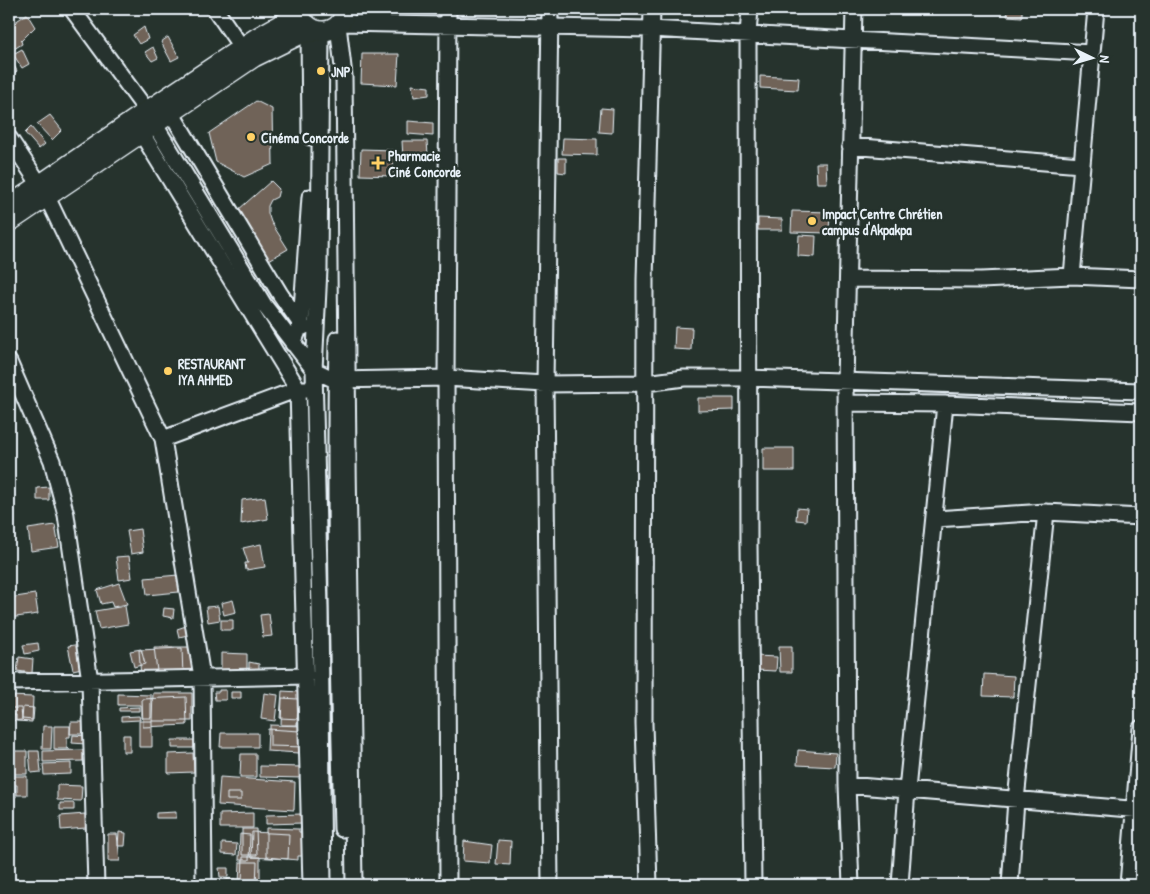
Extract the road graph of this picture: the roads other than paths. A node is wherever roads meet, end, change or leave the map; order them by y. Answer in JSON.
{"nodes":[{"id":1,"x":72,"y":9,"type":"edge"},
{"id":2,"x":216,"y":9,"type":"edge"},
{"id":3,"x":282,"y":9,"type":"edge"},
{"id":4,"x":301,"y":9,"type":"edge"},
{"id":5,"x":448,"y":9,"type":"edge"},
{"id":6,"x":550,"y":9,"type":"edge"},
{"id":7,"x":652,"y":9,"type":"edge"},
{"id":8,"x":750,"y":9,"type":"edge"},
{"id":9,"x":854,"y":9,"type":"edge"},
{"id":10,"x":1096,"y":9,"type":"edge"},
{"id":11,"x":329,"y":26,"type":"edge"},
{"id":12,"x":447,"y":26,"type":"junction"},
{"id":13,"x":548,"y":27,"type":"junction"},
{"id":14,"x":650,"y":30,"type":"junction"},
{"id":15,"x":748,"y":34,"type":"junction"},
{"id":16,"x":258,"y":38,"type":"junction"},
{"id":17,"x":852,"y":40,"type":"junction"},
{"id":18,"x":242,"y":48,"type":"junction"},
{"id":19,"x":1092,"y":53,"type":"junction"},
{"id":20,"x":172,"y":114,"type":"junction"},
{"id":21,"x":148,"y":123,"type":"junction"},
{"id":22,"x":9,"y":138,"type":"edge"},
{"id":23,"x":850,"y":146,"type":"junction"},
{"id":24,"x":1081,"y":165,"type":"junction"},
{"id":25,"x":44,"y":191,"type":"junction"},
{"id":26,"x":9,"y":206,"type":"edge"},
{"id":27,"x":9,"y":222,"type":"edge"},
{"id":28,"x":1072,"y":276,"type":"junction"},
{"id":29,"x":849,"y":279,"type":"junction"},
{"id":30,"x":1141,"y":279,"type":"edge"},
{"id":31,"x":301,"y":323,"type":"junction"},
{"id":32,"x":293,"y":344,"type":"junction"},
{"id":33,"x":316,"y":344,"type":"junction"},
{"id":34,"x":336,"y":358,"type":"junction"},
{"id":35,"x":9,"y":362,"type":"edge"},
{"id":36,"x":314,"y":370,"type":"junction"},
{"id":37,"x":446,"y":378,"type":"junction"},
{"id":38,"x":748,"y":378,"type":"junction"},
{"id":39,"x":341,"y":380,"type":"junction"},
{"id":40,"x":845,"y":382,"type":"junction"},
{"id":41,"x":646,"y":383,"type":"junction"},
{"id":42,"x":545,"y":384,"type":"junction"},
{"id":43,"x":298,"y":389,"type":"junction"},
{"id":44,"x":314,"y":389,"type":"junction"},
{"id":45,"x":1141,"y":391,"type":"edge"},
{"id":46,"x":847,"y":403,"type":"junction"},
{"id":47,"x":945,"y":404,"type":"junction"},
{"id":48,"x":1141,"y":412,"type":"edge"},
{"id":49,"x":162,"y":439,"type":"junction"},
{"id":50,"x":1046,"y":512,"type":"junction"},
{"id":51,"x":1141,"y":517,"type":"edge"},
{"id":52,"x":934,"y":518,"type":"junction"},
{"id":53,"x":307,"y":676,"type":"junction"},
{"id":54,"x":202,"y":677,"type":"junction"},
{"id":55,"x":90,"y":681,"type":"junction"},
{"id":56,"x":9,"y":682,"type":"edge"},
{"id":57,"x":1141,"y":728,"type":"edge"},
{"id":58,"x":847,"y":785,"type":"junction"},
{"id":59,"x":907,"y":790,"type":"junction"},
{"id":60,"x":1016,"y":800,"type":"junction"},
{"id":61,"x":1137,"y":810,"type":"edge"},
{"id":62,"x":96,"y":885,"type":"edge"},
{"id":63,"x":204,"y":885,"type":"edge"},
{"id":64,"x":311,"y":885,"type":"edge"},
{"id":65,"x":323,"y":885,"type":"edge"},
{"id":66,"x":344,"y":885,"type":"edge"},
{"id":67,"x":354,"y":885,"type":"edge"},
{"id":68,"x":448,"y":885,"type":"edge"},
{"id":69,"x":550,"y":885,"type":"edge"},
{"id":70,"x":649,"y":885,"type":"edge"},
{"id":71,"x":753,"y":885,"type":"edge"},
{"id":72,"x":851,"y":885,"type":"edge"},
{"id":73,"x":900,"y":885,"type":"edge"},
{"id":74,"x":1010,"y":885,"type":"edge"},
{"id":75,"x":1128,"y":885,"type":"edge"}],
"edges":[{"from":1,"to":21,"type":"street"},
{"from":2,"to":18,"type":"street"},
{"from":3,"to":16,"type":"main road"},
{"from":4,"to":11,"type":"main road"},
{"from":4,"to":16,"type":"main road"},
{"from":5,"to":12,"type":"street"},
{"from":6,"to":13,"type":"street"},
{"from":7,"to":14,"type":"street"},
{"from":8,"to":15,"type":"street"},
{"from":9,"to":17,"type":"street"},
{"from":10,"to":19,"type":"street"},
{"from":11,"to":12,"type":"street"},
{"from":11,"to":20,"type":"main road"},
{"from":11,"to":31,"type":"street"},
{"from":11,"to":33,"type":"street"},
{"from":11,"to":34,"type":"street"},
{"from":11,"to":39,"type":"street"},
{"from":12,"to":13,"type":"street"},
{"from":12,"to":37,"type":"street"},
{"from":13,"to":14,"type":"street"},
{"from":13,"to":42,"type":"street"},
{"from":14,"to":15,"type":"street"},
{"from":14,"to":41,"type":"street"},
{"from":15,"to":17,"type":"street"},
{"from":15,"to":38,"type":"street"},
{"from":16,"to":18,"type":"main road"},
{"from":17,"to":19,"type":"street"},
{"from":17,"to":23,"type":"street"},
{"from":18,"to":21,"type":"main road"},
{"from":19,"to":24,"type":"street"},
{"from":20,"to":21,"type":"main road"},
{"from":20,"to":31,"type":"street"},
{"from":21,"to":25,"type":"main road"},
{"from":21,"to":32,"type":"street"},
{"from":21,"to":43,"type":"street"},
{"from":22,"to":25,"type":"street"},
{"from":23,"to":24,"type":"street"},
{"from":23,"to":29,"type":"street"},
{"from":24,"to":28,"type":"street"},
{"from":25,"to":26,"type":"main road"},
{"from":25,"to":27,"type":"main road"},
{"from":25,"to":49,"type":"street"},
{"from":28,"to":29,"type":"street"},
{"from":28,"to":30,"type":"street"},
{"from":29,"to":40,"type":"street"},
{"from":31,"to":32,"type":"street"},
{"from":31,"to":33,"type":"street"},
{"from":32,"to":36,"type":"street"},
{"from":33,"to":34,"type":"street"},
{"from":33,"to":36,"type":"street"},
{"from":34,"to":39,"type":"street"},
{"from":35,"to":55,"type":"street"},
{"from":36,"to":39,"type":"street"},
{"from":36,"to":44,"type":"street"},
{"from":37,"to":39,"type":"street"},
{"from":37,"to":42,"type":"street"},
{"from":37,"to":68,"type":"street"},
{"from":38,"to":40,"type":"street"},
{"from":38,"to":41,"type":"street"},
{"from":38,"to":71,"type":"street"},
{"from":39,"to":66,"type":"street"},
{"from":39,"to":67,"type":"street"},
{"from":40,"to":45,"type":"street"},
{"from":40,"to":46,"type":"street"},
{"from":41,"to":42,"type":"street"},
{"from":41,"to":70,"type":"street"},
{"from":42,"to":69,"type":"street"},
{"from":43,"to":44,"type":"street"},
{"from":43,"to":49,"type":"street"},
{"from":43,"to":53,"type":"street"},
{"from":44,"to":65,"type":"street"},
{"from":46,"to":47,"type":"street"},
{"from":46,"to":58,"type":"street"},
{"from":47,"to":48,"type":"street"},
{"from":47,"to":52,"type":"street"},
{"from":49,"to":54,"type":"street"},
{"from":50,"to":51,"type":"street"},
{"from":50,"to":52,"type":"street"},
{"from":50,"to":60,"type":"street"},
{"from":52,"to":59,"type":"street"},
{"from":53,"to":54,"type":"street"},
{"from":53,"to":64,"type":"street"},
{"from":54,"to":55,"type":"street"},
{"from":54,"to":63,"type":"street"},
{"from":55,"to":56,"type":"street"},
{"from":55,"to":62,"type":"street"},
{"from":57,"to":61,"type":"street"},
{"from":58,"to":59,"type":"street"},
{"from":58,"to":72,"type":"street"},
{"from":59,"to":60,"type":"street"},
{"from":59,"to":73,"type":"street"},
{"from":60,"to":61,"type":"street"},
{"from":60,"to":74,"type":"street"},
{"from":61,"to":75,"type":"street"}]}
